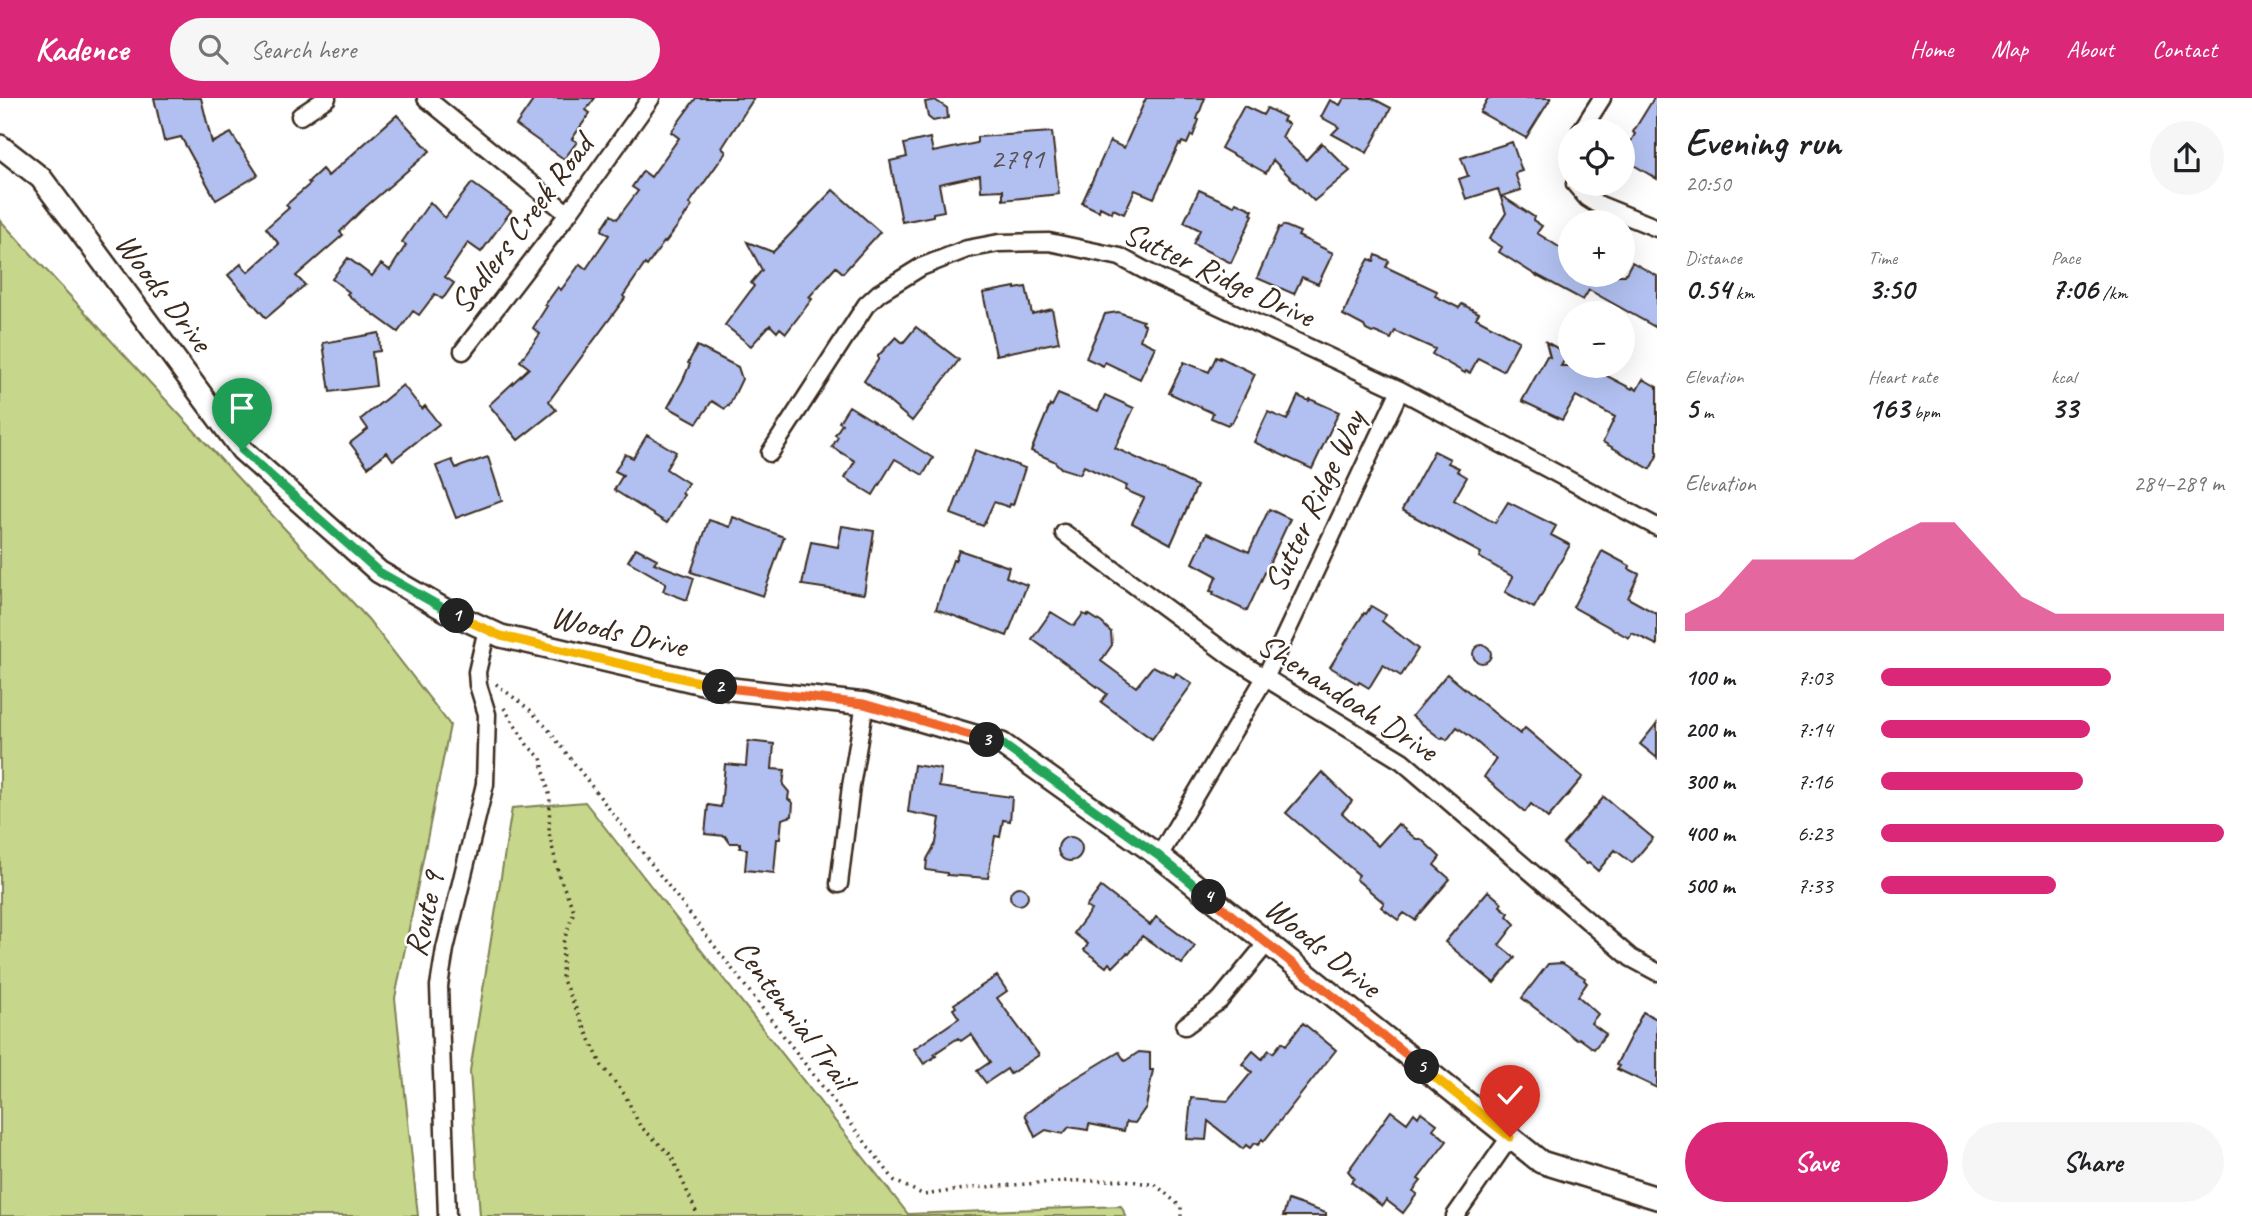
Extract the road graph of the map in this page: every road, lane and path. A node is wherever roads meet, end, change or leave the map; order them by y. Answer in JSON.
{"nodes":[{"id":1,"x":327,"y":98,"type":"edge"},
{"id":2,"x":426,"y":98,"type":"edge"},
{"id":3,"x":651,"y":98,"type":"edge"},
{"id":4,"x":1602,"y":98,"type":"edge"},
{"id":5,"x":300,"y":116,"type":"dead end"},
{"id":6,"x":1589,"y":119,"type":"edge"},
{"id":7,"x":0,"y":146,"type":"edge"},
{"id":8,"x":1585,"y":196,"type":"edge"},
{"id":9,"x":568,"y":214,"type":"junction"},
{"id":10,"x":1657,"y":228,"type":"edge"},
{"id":11,"x":463,"y":351,"type":"dead end"},
{"id":12,"x":1399,"y":390,"type":"junction"},
{"id":13,"x":771,"y":453,"type":"dead end"},
{"id":14,"x":1657,"y":527,"type":"edge"},
{"id":15,"x":1064,"y":533,"type":"dead end"},
{"id":16,"x":487,"y":629,"type":"junction"},
{"id":17,"x":1266,"y":676,"type":"junction"},
{"id":18,"x":493,"y":691,"type":"dead end"},
{"id":19,"x":500,"y":702,"type":"dead end"},
{"id":20,"x":864,"y":704,"type":"junction"},
{"id":21,"x":1159,"y":856,"type":"junction"},
{"id":22,"x":839,"y":884,"type":"dead end"},
{"id":23,"x":1267,"y":943,"type":"junction"},
{"id":24,"x":1657,"y":972,"type":"edge"},
{"id":25,"x":1185,"y":1026,"type":"dead end"},
{"id":26,"x":1510,"y":1137,"type":"junction"},
{"id":27,"x":1657,"y":1198,"type":"edge"},
{"id":28,"x":447,"y":1216,"type":"edge"},
{"id":29,"x":698,"y":1216,"type":"edge"},
{"id":30,"x":1181,"y":1216,"type":"edge"},
{"id":31,"x":1455,"y":1216,"type":"edge"}],
"edges":[{"from":1,"to":5,"type":"street"},
{"from":2,"to":9,"type":"street"},
{"from":3,"to":9,"type":"street","name":"Sadlers Creek Road"},
{"from":4,"to":6,"type":"street"},
{"from":7,"to":16,"type":"street","name":"Woods Drive"},
{"from":8,"to":10,"type":"street"},
{"from":9,"to":11,"type":"street","name":"Sadlers Creek Road"},
{"from":12,"to":13,"type":"street","name":"Sutter Ridge Drive"},
{"from":12,"to":14,"type":"street","name":"Sutter Ridge Drive"},
{"from":12,"to":17,"type":"street","name":"Sutter Ridge Way"},
{"from":15,"to":17,"type":"street","name":"Shenandoah Drive"},
{"from":16,"to":20,"type":"street","name":"Woods Drive"},
{"from":16,"to":28,"type":"street","name":"Route 9"},
{"from":17,"to":21,"type":"street","name":"Sutter Ridge Way"},
{"from":17,"to":24,"type":"street","name":"Shenandoah Drive"},
{"from":18,"to":30,"type":"path","name":"Centennial Trail"},
{"from":19,"to":29,"type":"path"},
{"from":20,"to":21,"type":"street","name":"Woods Drive"},
{"from":20,"to":22,"type":"street"},
{"from":21,"to":23,"type":"street","name":"Woods Drive"},
{"from":23,"to":25,"type":"street"},
{"from":23,"to":26,"type":"street","name":"Woods Drive"},
{"from":26,"to":27,"type":"street","name":"Woods Drive"},
{"from":26,"to":31,"type":"street"}]}
